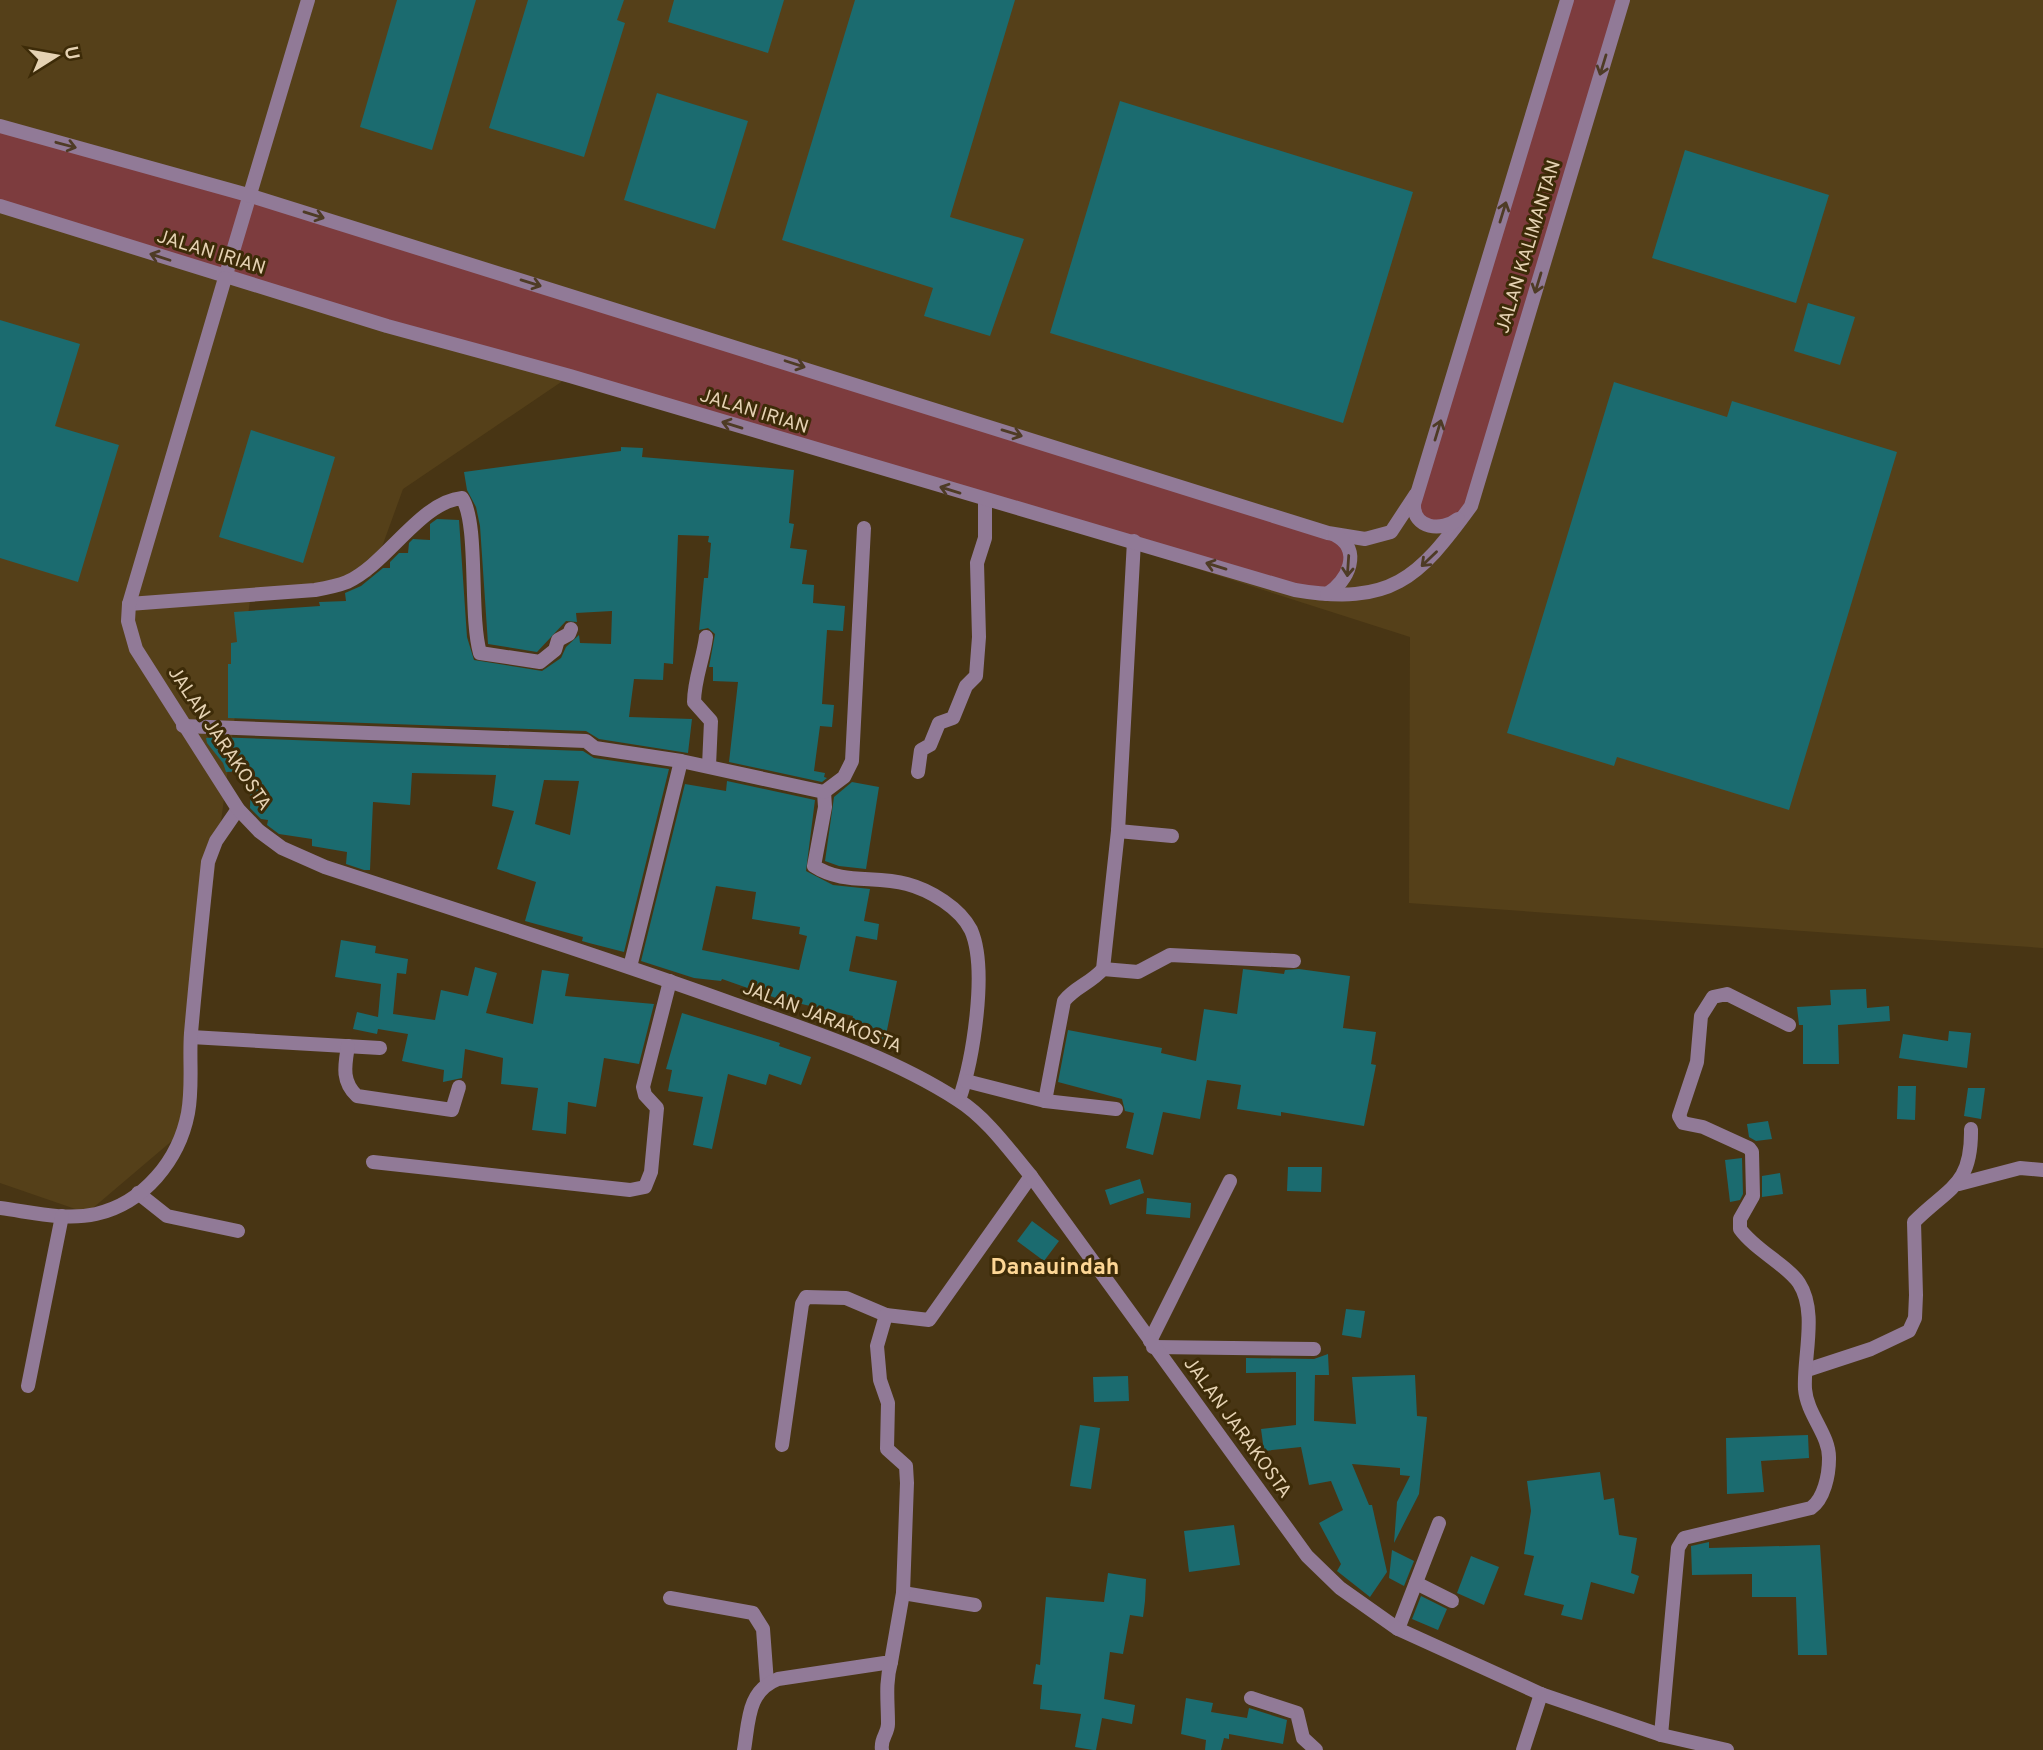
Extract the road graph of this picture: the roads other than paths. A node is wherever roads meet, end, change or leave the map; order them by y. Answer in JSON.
{"nodes":[{"id":1,"x":308,"y":0,"type":"edge"},
{"id":2,"x":1567,"y":0,"type":"edge"},
{"id":3,"x":1623,"y":0,"type":"edge"},
{"id":4,"x":0,"y":126,"type":"edge"},
{"id":5,"x":248,"y":195,"type":"junction"},
{"id":6,"x":0,"y":206,"type":"edge"},
{"id":7,"x":225,"y":278,"type":"junction"},
{"id":8,"x":1416,"y":494,"type":"junction"},
{"id":9,"x":985,"y":501,"type":"junction"},
{"id":10,"x":1471,"y":506,"type":"junction"},
{"id":11,"x":864,"y":528,"type":"dead end"},
{"id":12,"x":1331,"y":533,"type":"junction"},
{"id":13,"x":1134,"y":541,"type":"junction"},
{"id":14,"x":1325,"y":595,"type":"junction"},
{"id":15,"x":130,"y":604,"type":"junction"},
{"id":16,"x":571,"y":629,"type":"dead end"},
{"id":17,"x":706,"y":637,"type":"dead end"},
{"id":18,"x":183,"y":726,"type":"junction"},
{"id":19,"x":681,"y":761,"type":"junction"},
{"id":20,"x":709,"y":766,"type":"junction"},
{"id":21,"x":918,"y":772,"type":"dead end"},
{"id":22,"x":824,"y":792,"type":"junction"},
{"id":23,"x":238,"y":809,"type":"junction"},
{"id":24,"x":1118,"y":831,"type":"junction"},
{"id":25,"x":1172,"y":836,"type":"dead end"},
{"id":26,"x":1294,"y":961,"type":"dead end"},
{"id":27,"x":631,"y":967,"type":"junction"},
{"id":28,"x":1103,"y":969,"type":"junction"},
{"id":29,"x":670,"y":981,"type":"junction"},
{"id":30,"x":1789,"y":1025,"type":"dead end"},
{"id":31,"x":191,"y":1037,"type":"junction"},
{"id":32,"x":348,"y":1045,"type":"junction"},
{"id":33,"x":380,"y":1048,"type":"dead end"},
{"id":34,"x":966,"y":1081,"type":"junction"},
{"id":35,"x":459,"y":1087,"type":"dead end"},
{"id":36,"x":959,"y":1100,"type":"junction"},
{"id":37,"x":1045,"y":1101,"type":"junction"},
{"id":38,"x":1116,"y":1109,"type":"dead end"},
{"id":39,"x":1971,"y":1129,"type":"dead end"},
{"id":40,"x":373,"y":1162,"type":"dead end"},
{"id":41,"x":2043,"y":1170,"type":"edge"},
{"id":42,"x":1031,"y":1176,"type":"junction"},
{"id":43,"x":1230,"y":1181,"type":"dead end"},
{"id":44,"x":1959,"y":1184,"type":"junction"},
{"id":45,"x":138,"y":1193,"type":"junction"},
{"id":46,"x":0,"y":1208,"type":"edge"},
{"id":47,"x":62,"y":1216,"type":"junction"},
{"id":48,"x":238,"y":1231,"type":"dead end"},
{"id":49,"x":886,"y":1315,"type":"junction"},
{"id":50,"x":1152,"y":1344,"type":"junction"},
{"id":51,"x":1314,"y":1349,"type":"dead end"},
{"id":52,"x":1807,"y":1370,"type":"junction"},
{"id":53,"x":28,"y":1386,"type":"dead end"},
{"id":54,"x":782,"y":1445,"type":"dead end"},
{"id":55,"x":1438,"y":1523,"type":"dead end"},
{"id":56,"x":1416,"y":1583,"type":"junction"},
{"id":57,"x":903,"y":1593,"type":"junction"},
{"id":58,"x":670,"y":1598,"type":"dead end"},
{"id":59,"x":1452,"y":1601,"type":"dead end"},
{"id":60,"x":975,"y":1605,"type":"dead end"},
{"id":61,"x":1398,"y":1629,"type":"junction"},
{"id":62,"x":891,"y":1662,"type":"junction"},
{"id":63,"x":767,"y":1683,"type":"junction"},
{"id":64,"x":1541,"y":1694,"type":"junction"},
{"id":65,"x":1251,"y":1698,"type":"dead end"},
{"id":66,"x":1661,"y":1735,"type":"junction"},
{"id":67,"x":744,"y":1750,"type":"edge"},
{"id":68,"x":882,"y":1750,"type":"edge"},
{"id":69,"x":1316,"y":1750,"type":"edge"},
{"id":70,"x":1523,"y":1750,"type":"edge"},
{"id":71,"x":1727,"y":1750,"type":"edge"}],
"edges":[{"from":1,"to":5,"type":"street","name":"JALAN JARAKOSTA"},
{"from":8,"to":2,"type":"street","name":"JALAN KALIMANTAN","one_way":true},
{"from":3,"to":10,"type":"street","name":"JALAN KALIMANTAN","one_way":true},
{"from":4,"to":5,"type":"street","one_way":true},
{"from":5,"to":7,"type":"street","name":"JALAN JARAKOSTA"},
{"from":5,"to":12,"type":"street","one_way":true},
{"from":7,"to":6,"type":"street","name":"JALAN IRIAN","one_way":true},
{"from":9,"to":7,"type":"street","name":"JALAN IRIAN","one_way":true},
{"from":7,"to":15,"type":"street","name":"JALAN JARAKOSTA"},
{"from":8,"to":10,"type":"street"},
{"from":8,"to":12,"type":"street"},
{"from":9,"to":13,"type":"street","name":"JALAN IRIAN"},
{"from":9,"to":21,"type":"street"},
{"from":10,"to":14,"type":"street","name":"JALAN IRIAN","one_way":true},
{"from":11,"to":22,"type":"street"},
{"from":12,"to":14,"type":"street","one_way":true},
{"from":14,"to":13,"type":"street","name":"JALAN IRIAN","one_way":true},
{"from":13,"to":24,"type":"street"},
{"from":15,"to":16,"type":"street"},
{"from":15,"to":18,"type":"street","name":"JALAN JARAKOSTA"},
{"from":17,"to":20,"type":"street"},
{"from":18,"to":19,"type":"street"},
{"from":18,"to":23,"type":"street","name":"JALAN JARAKOSTA"},
{"from":19,"to":20,"type":"street"},
{"from":19,"to":27,"type":"street"},
{"from":20,"to":22,"type":"street"},
{"from":22,"to":34,"type":"street"},
{"from":23,"to":27,"type":"street","name":"JALAN JARAKOSTA"},
{"from":23,"to":31,"type":"street"},
{"from":24,"to":25,"type":"street"},
{"from":24,"to":28,"type":"street"},
{"from":26,"to":28,"type":"street"},
{"from":27,"to":29,"type":"street","name":"JALAN JARAKOSTA"},
{"from":28,"to":37,"type":"street"},
{"from":29,"to":36,"type":"street","name":"JALAN JARAKOSTA"},
{"from":29,"to":40,"type":"street"},
{"from":30,"to":52,"type":"street"},
{"from":31,"to":32,"type":"street"},
{"from":31,"to":45,"type":"street"},
{"from":32,"to":33,"type":"street"},
{"from":32,"to":35,"type":"street"},
{"from":34,"to":36,"type":"street"},
{"from":34,"to":37,"type":"street"},
{"from":36,"to":42,"type":"street","name":"JALAN JARAKOSTA"},
{"from":37,"to":38,"type":"street"},
{"from":39,"to":44,"type":"street"},
{"from":41,"to":44,"type":"street"},
{"from":42,"to":49,"type":"street"},
{"from":42,"to":50,"type":"street","name":"JALAN JARAKOSTA"},
{"from":43,"to":50,"type":"street"},
{"from":44,"to":52,"type":"street"},
{"from":45,"to":47,"type":"street"},
{"from":45,"to":48,"type":"street"},
{"from":46,"to":47,"type":"street"},
{"from":47,"to":53,"type":"street"},
{"from":49,"to":54,"type":"street"},
{"from":49,"to":57,"type":"street"},
{"from":50,"to":51,"type":"street"},
{"from":50,"to":61,"type":"street","name":"JALAN JARAKOSTA"},
{"from":52,"to":66,"type":"street"},
{"from":55,"to":56,"type":"street"},
{"from":56,"to":59,"type":"street"},
{"from":56,"to":61,"type":"street"},
{"from":57,"to":60,"type":"street"},
{"from":57,"to":62,"type":"street"},
{"from":58,"to":63,"type":"street"},
{"from":61,"to":64,"type":"street","name":"JALAN JARAKOSTA"},
{"from":62,"to":63,"type":"street"},
{"from":62,"to":68,"type":"street"},
{"from":63,"to":67,"type":"street"},
{"from":64,"to":66,"type":"street","name":"JALAN JARAKOSTA"},
{"from":64,"to":70,"type":"street"},
{"from":65,"to":69,"type":"street"},
{"from":66,"to":71,"type":"street","name":"JALAN JARAKOSTA"}]}
